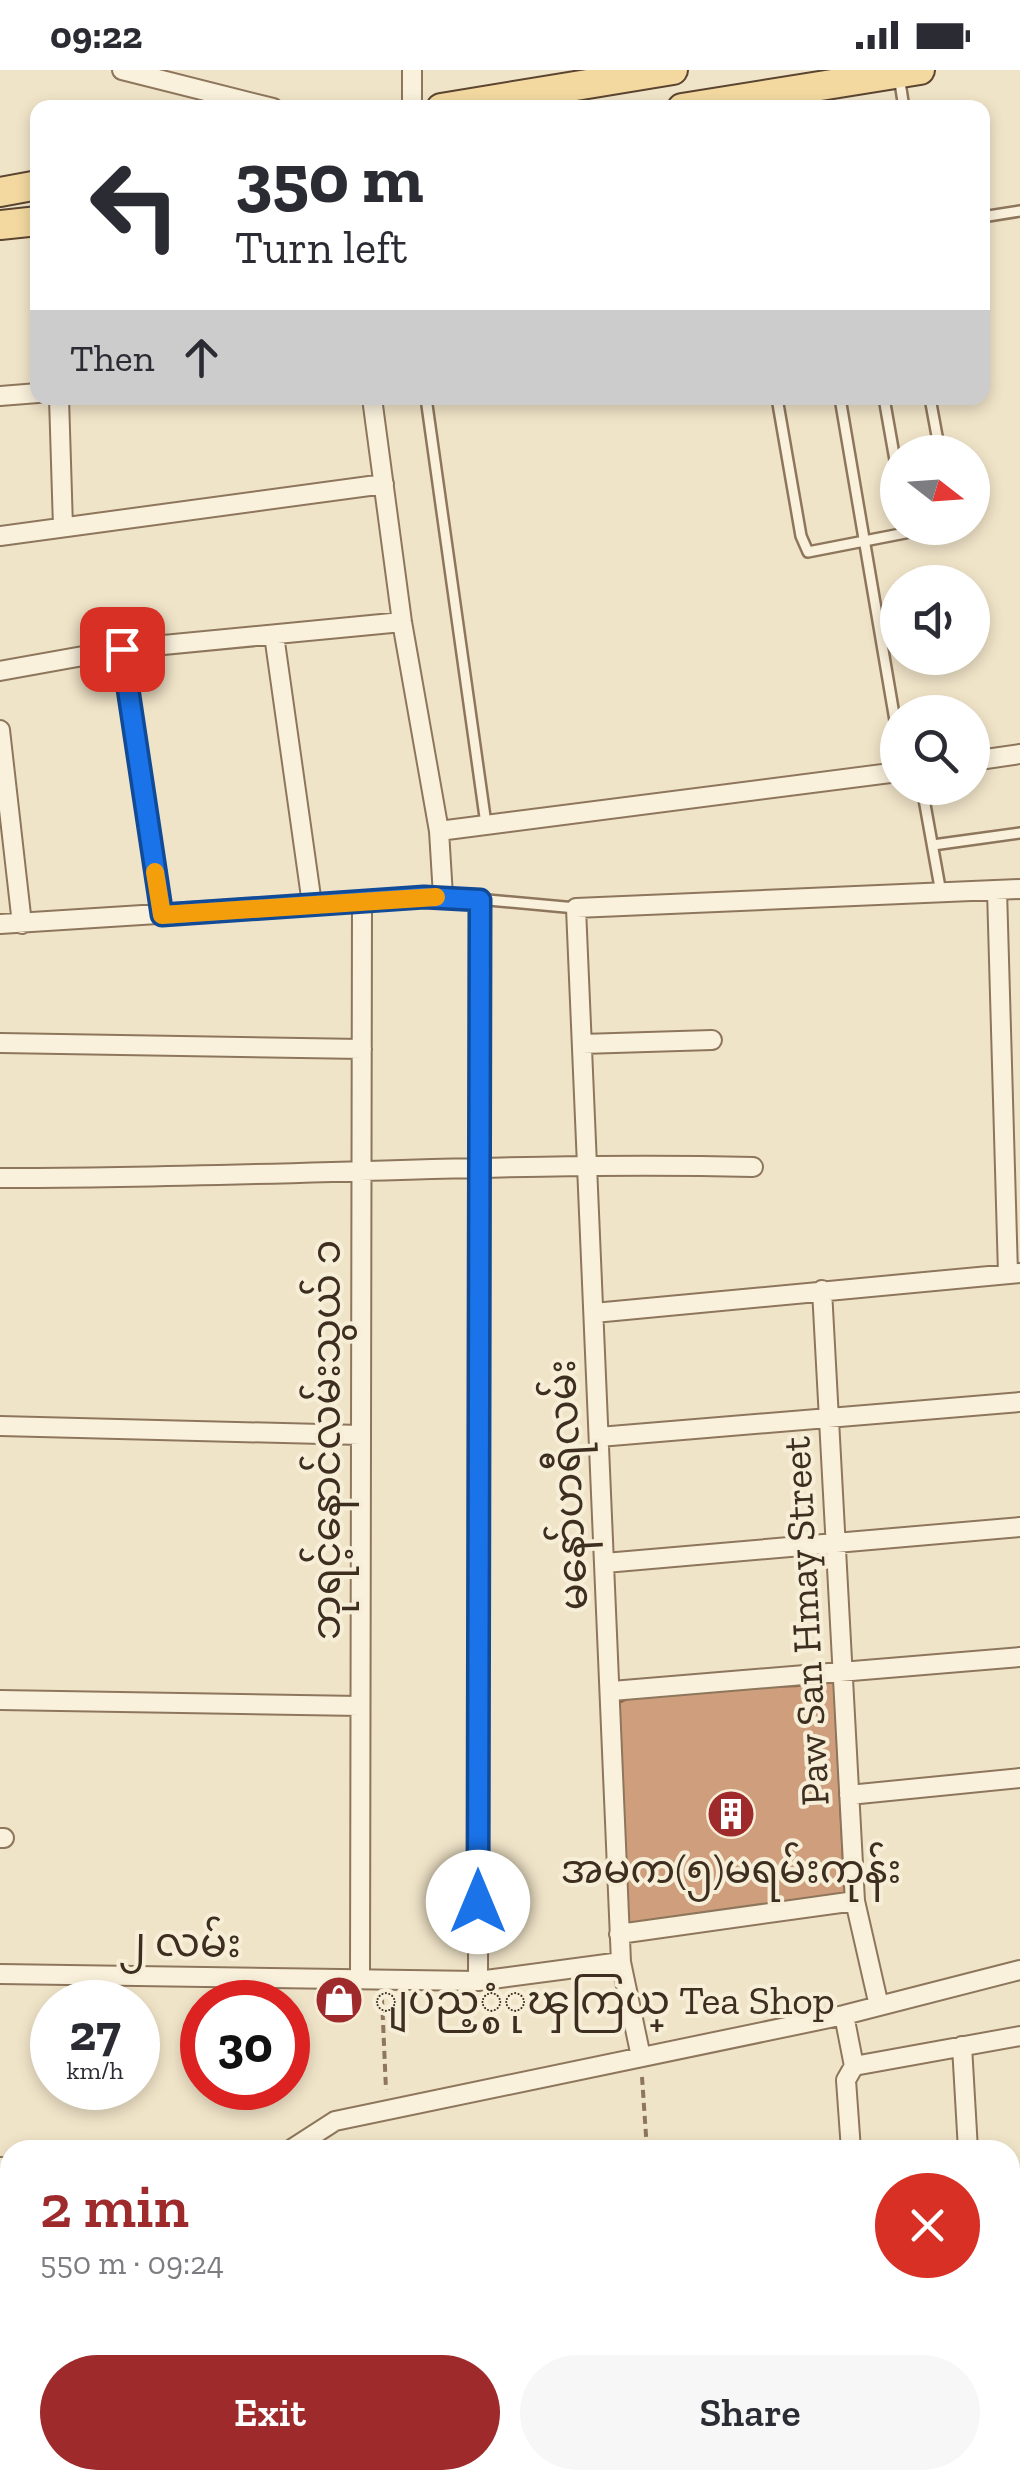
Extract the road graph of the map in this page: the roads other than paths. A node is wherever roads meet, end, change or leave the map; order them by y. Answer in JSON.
{"nodes":[{"id":1,"x":122,"y":70,"type":"edge"},
{"id":2,"x":412,"y":70,"type":"edge"},
{"id":3,"x":673,"y":70,"type":"edge"},
{"id":4,"x":909,"y":72,"type":"edge"},
{"id":5,"x":241,"y":100,"type":"edge"},
{"id":6,"x":412,"y":100,"type":"edge"},
{"id":7,"x":491,"y":100,"type":"edge"},
{"id":8,"x":732,"y":100,"type":"edge"},
{"id":9,"x":905,"y":100,"type":"edge"},
{"id":10,"x":30,"y":186,"type":"edge"},
{"id":11,"x":0,"y":192,"type":"edge"},
{"id":12,"x":1020,"y":211,"type":"edge"},
{"id":13,"x":990,"y":216,"type":"edge"},
{"id":14,"x":30,"y":222,"type":"edge"},
{"id":15,"x":0,"y":225,"type":"edge"},
{"id":16,"x":30,"y":394,"type":"edge"},
{"id":17,"x":0,"y":396,"type":"edge"},
{"id":18,"x":59,"y":405,"type":"edge"},
{"id":19,"x":373,"y":405,"type":"edge"},
{"id":20,"x":427,"y":405,"type":"edge"},
{"id":21,"x":777,"y":405,"type":"edge"},
{"id":22,"x":841,"y":405,"type":"edge"},
{"id":23,"x":885,"y":405,"type":"edge"},
{"id":24,"x":931,"y":405,"type":"edge"},
{"id":25,"x":890,"y":435,"type":"edge"},
{"id":26,"x":937,"y":435,"type":"edge"},
{"id":27,"x":384,"y":484,"type":"junction"},
{"id":28,"x":64,"y":527,"type":"junction"},
{"id":29,"x":0,"y":536,"type":"edge"},
{"id":30,"x":880,"y":536,"type":"edge"},
{"id":31,"x":866,"y":540,"type":"junction"},
{"id":32,"x":402,"y":622,"type":"junction"},
{"id":33,"x":274,"y":635,"type":"junction"},
{"id":34,"x":122,"y":649,"type":"junction"},
{"id":35,"x":0,"y":671,"type":"edge"},
{"id":36,"x":891,"y":695,"type":"edge"},
{"id":37,"x":0,"y":730,"type":"edge"},
{"id":38,"x":1020,"y":754,"type":"edge"},
{"id":39,"x":990,"y":758,"type":"edge"},
{"id":40,"x":880,"y":774,"type":"edge"},
{"id":41,"x":925,"y":805,"type":"edge"},
{"id":42,"x":486,"y":824,"type":"junction"},
{"id":43,"x":439,"y":831,"type":"junction"},
{"id":44,"x":1020,"y":833,"type":"edge"},
{"id":45,"x":933,"y":845,"type":"junction"},
{"id":46,"x":1020,"y":888,"type":"edge"},
{"id":47,"x":997,"y":890,"type":"junction"},
{"id":48,"x":942,"y":893,"type":"junction"},
{"id":49,"x":444,"y":896,"type":"junction"},
{"id":50,"x":480,"y":900,"type":"junction"},
{"id":51,"x":362,"y":901,"type":"junction"},
{"id":52,"x":312,"y":904,"type":"junction"},
{"id":53,"x":576,"y":908,"type":"junction"},
{"id":54,"x":162,"y":915,"type":"junction"},
{"id":55,"x":0,"y":924,"type":"edge"},
{"id":56,"x":22,"y":924,"type":"junction"},
{"id":57,"x":712,"y":1040,"type":"dead end"},
{"id":58,"x":0,"y":1043,"type":"edge"},
{"id":59,"x":582,"y":1044,"type":"junction"},
{"id":60,"x":362,"y":1049,"type":"junction"},
{"id":61,"x":587,"y":1163,"type":"junction"},
{"id":62,"x":480,"y":1165,"type":"junction"},
{"id":63,"x":753,"y":1167,"type":"dead end"},
{"id":64,"x":362,"y":1170,"type":"junction"},
{"id":65,"x":0,"y":1178,"type":"edge"},
{"id":66,"x":1014,"y":1274,"type":"edge"},
{"id":67,"x":822,"y":1290,"type":"junction"},
{"id":68,"x":594,"y":1313,"type":"junction"},
{"id":69,"x":1020,"y":1402,"type":"edge"},
{"id":70,"x":829,"y":1419,"type":"junction"},
{"id":71,"x":0,"y":1426,"type":"edge"},
{"id":72,"x":361,"y":1435,"type":"junction"},
{"id":73,"x":599,"y":1437,"type":"junction"},
{"id":74,"x":1020,"y":1527,"type":"edge"},
{"id":75,"x":835,"y":1543,"type":"junction"},
{"id":76,"x":605,"y":1562,"type":"junction"},
{"id":77,"x":1020,"y":1657,"type":"edge"},
{"id":78,"x":842,"y":1672,"type":"junction"},
{"id":79,"x":612,"y":1691,"type":"junction"},
{"id":80,"x":0,"y":1700,"type":"edge"},
{"id":81,"x":360,"y":1706,"type":"junction"},
{"id":82,"x":1020,"y":1778,"type":"edge"},
{"id":83,"x":849,"y":1795,"type":"junction"},
{"id":84,"x":855,"y":1901,"type":"junction"},
{"id":85,"x":619,"y":1934,"type":"junction"},
{"id":86,"x":621,"y":1962,"type":"junction"},
{"id":87,"x":1020,"y":1970,"type":"edge"},
{"id":88,"x":0,"y":1974,"type":"edge"},
{"id":89,"x":360,"y":1979,"type":"junction"},
{"id":90,"x":478,"y":1981,"type":"junction"},
{"id":91,"x":879,"y":2006,"type":"junction"},
{"id":92,"x":844,"y":2015,"type":"junction"},
{"id":93,"x":1020,"y":2036,"type":"edge"},
{"id":94,"x":962,"y":2046,"type":"junction"},
{"id":95,"x":641,"y":2057,"type":"junction"},
{"id":96,"x":854,"y":2066,"type":"junction"},
{"id":97,"x":306,"y":2140,"type":"edge"},
{"id":98,"x":850,"y":2140,"type":"edge"},
{"id":99,"x":967,"y":2140,"type":"edge"}],
"edges":[{"from":1,"to":5,"type":"street"},
{"from":2,"to":6,"type":"street"},
{"from":3,"to":7,"type":"main road"},
{"from":4,"to":8,"type":"main road"},
{"from":4,"to":9,"type":"lane"},
{"from":10,"to":11,"type":"main road"},
{"from":12,"to":13,"type":"lane"},
{"from":14,"to":15,"type":"main road"},
{"from":16,"to":17,"type":"street"},
{"from":18,"to":28,"type":"street"},
{"from":19,"to":27,"type":"street"},
{"from":20,"to":42,"type":"lane"},
{"from":21,"to":31,"type":"lane"},
{"from":22,"to":31,"type":"lane"},
{"from":23,"to":25,"type":"lane"},
{"from":24,"to":26,"type":"lane"},
{"from":27,"to":28,"type":"street"},
{"from":27,"to":32,"type":"street"},
{"from":28,"to":29,"type":"street"},
{"from":30,"to":31,"type":"lane"},
{"from":31,"to":36,"type":"lane"},
{"from":32,"to":33,"type":"street"},
{"from":32,"to":43,"type":"street"},
{"from":33,"to":34,"type":"street"},
{"from":33,"to":52,"type":"street"},
{"from":34,"to":35,"type":"street"},
{"from":34,"to":54,"type":"street"},
{"from":37,"to":56,"type":"street"},
{"from":38,"to":39,"type":"street"},
{"from":40,"to":42,"type":"street"},
{"from":41,"to":45,"type":"lane"},
{"from":42,"to":43,"type":"street"},
{"from":43,"to":49,"type":"street"},
{"from":44,"to":45,"type":"lane"},
{"from":45,"to":48,"type":"lane"},
{"from":46,"to":47,"type":"street"},
{"from":47,"to":48,"type":"street"},
{"from":47,"to":66,"type":"street"},
{"from":48,"to":53,"type":"street"},
{"from":49,"to":50,"type":"lane"},
{"from":49,"to":51,"type":"street"},
{"from":50,"to":53,"type":"lane"},
{"from":50,"to":62,"type":"street"},
{"from":51,"to":52,"type":"street"},
{"from":51,"to":60,"type":"street","name":"ဘုရင့်နောင်လမ်းသွယ် ၁"},
{"from":52,"to":54,"type":"street"},
{"from":53,"to":59,"type":"street","name":"မနော်ဟရီလမ်း"},
{"from":54,"to":56,"type":"street"},
{"from":55,"to":56,"type":"street"},
{"from":57,"to":59,"type":"street"},
{"from":58,"to":60,"type":"street"},
{"from":59,"to":61,"type":"street","name":"မနော်ဟရီလမ်း"},
{"from":60,"to":64,"type":"street","name":"ဘုရင့်နောင်လမ်းသွယ် ၁"},
{"from":61,"to":62,"type":"street"},
{"from":61,"to":63,"type":"street"},
{"from":61,"to":68,"type":"street","name":"မနော်ဟရီလမ်း"},
{"from":62,"to":64,"type":"street"},
{"from":62,"to":90,"type":"street"},
{"from":64,"to":65,"type":"street"},
{"from":64,"to":72,"type":"street","name":"ဘုရင့်နောင်လမ်းသွယ် ၁"},
{"from":66,"to":67,"type":"street"},
{"from":67,"to":68,"type":"street"},
{"from":67,"to":70,"type":"street","name":"Paw San Hmay Street"},
{"from":68,"to":73,"type":"street","name":"မနော်ဟရီလမ်း"},
{"from":69,"to":70,"type":"street"},
{"from":70,"to":73,"type":"street"},
{"from":70,"to":75,"type":"street","name":"Paw San Hmay Street"},
{"from":71,"to":72,"type":"street"},
{"from":72,"to":81,"type":"street","name":"ဘုရင့်နောင်လမ်းသွယ် ၁"},
{"from":73,"to":76,"type":"street","name":"မနော်ဟရီလမ်း"},
{"from":74,"to":75,"type":"street"},
{"from":75,"to":76,"type":"street"},
{"from":75,"to":78,"type":"street","name":"Paw San Hmay Street"},
{"from":76,"to":79,"type":"street","name":"မနော်ဟရီလမ်း"},
{"from":77,"to":78,"type":"street"},
{"from":78,"to":79,"type":"street"},
{"from":78,"to":83,"type":"street","name":"Paw San Hmay Street"},
{"from":79,"to":85,"type":"street","name":"မနော်ဟရီလမ်း"},
{"from":80,"to":81,"type":"street"},
{"from":81,"to":89,"type":"street","name":"ဘုရင့်နောင်လမ်းသွယ် ၁"},
{"from":82,"to":83,"type":"street"},
{"from":83,"to":84,"type":"street","name":"Paw San Hmay Street"},
{"from":84,"to":85,"type":"street"},
{"from":84,"to":91,"type":"street","name":"Paw San Hmay Street"},
{"from":85,"to":86,"type":"street","name":"မနော်ဟရီလမ်း"},
{"from":86,"to":90,"type":"street","name":"၂ လမ်း"},
{"from":86,"to":95,"type":"street","name":"မနော်ဟရီလမ်း"},
{"from":87,"to":91,"type":"street"},
{"from":88,"to":89,"type":"street","name":"၂ လမ်း"},
{"from":89,"to":90,"type":"street","name":"၂ လမ်း"},
{"from":91,"to":92,"type":"street"},
{"from":92,"to":95,"type":"street"},
{"from":92,"to":96,"type":"street"},
{"from":93,"to":94,"type":"street"},
{"from":94,"to":96,"type":"street"},
{"from":94,"to":99,"type":"street"},
{"from":95,"to":97,"type":"street"},
{"from":96,"to":98,"type":"street"}]}
